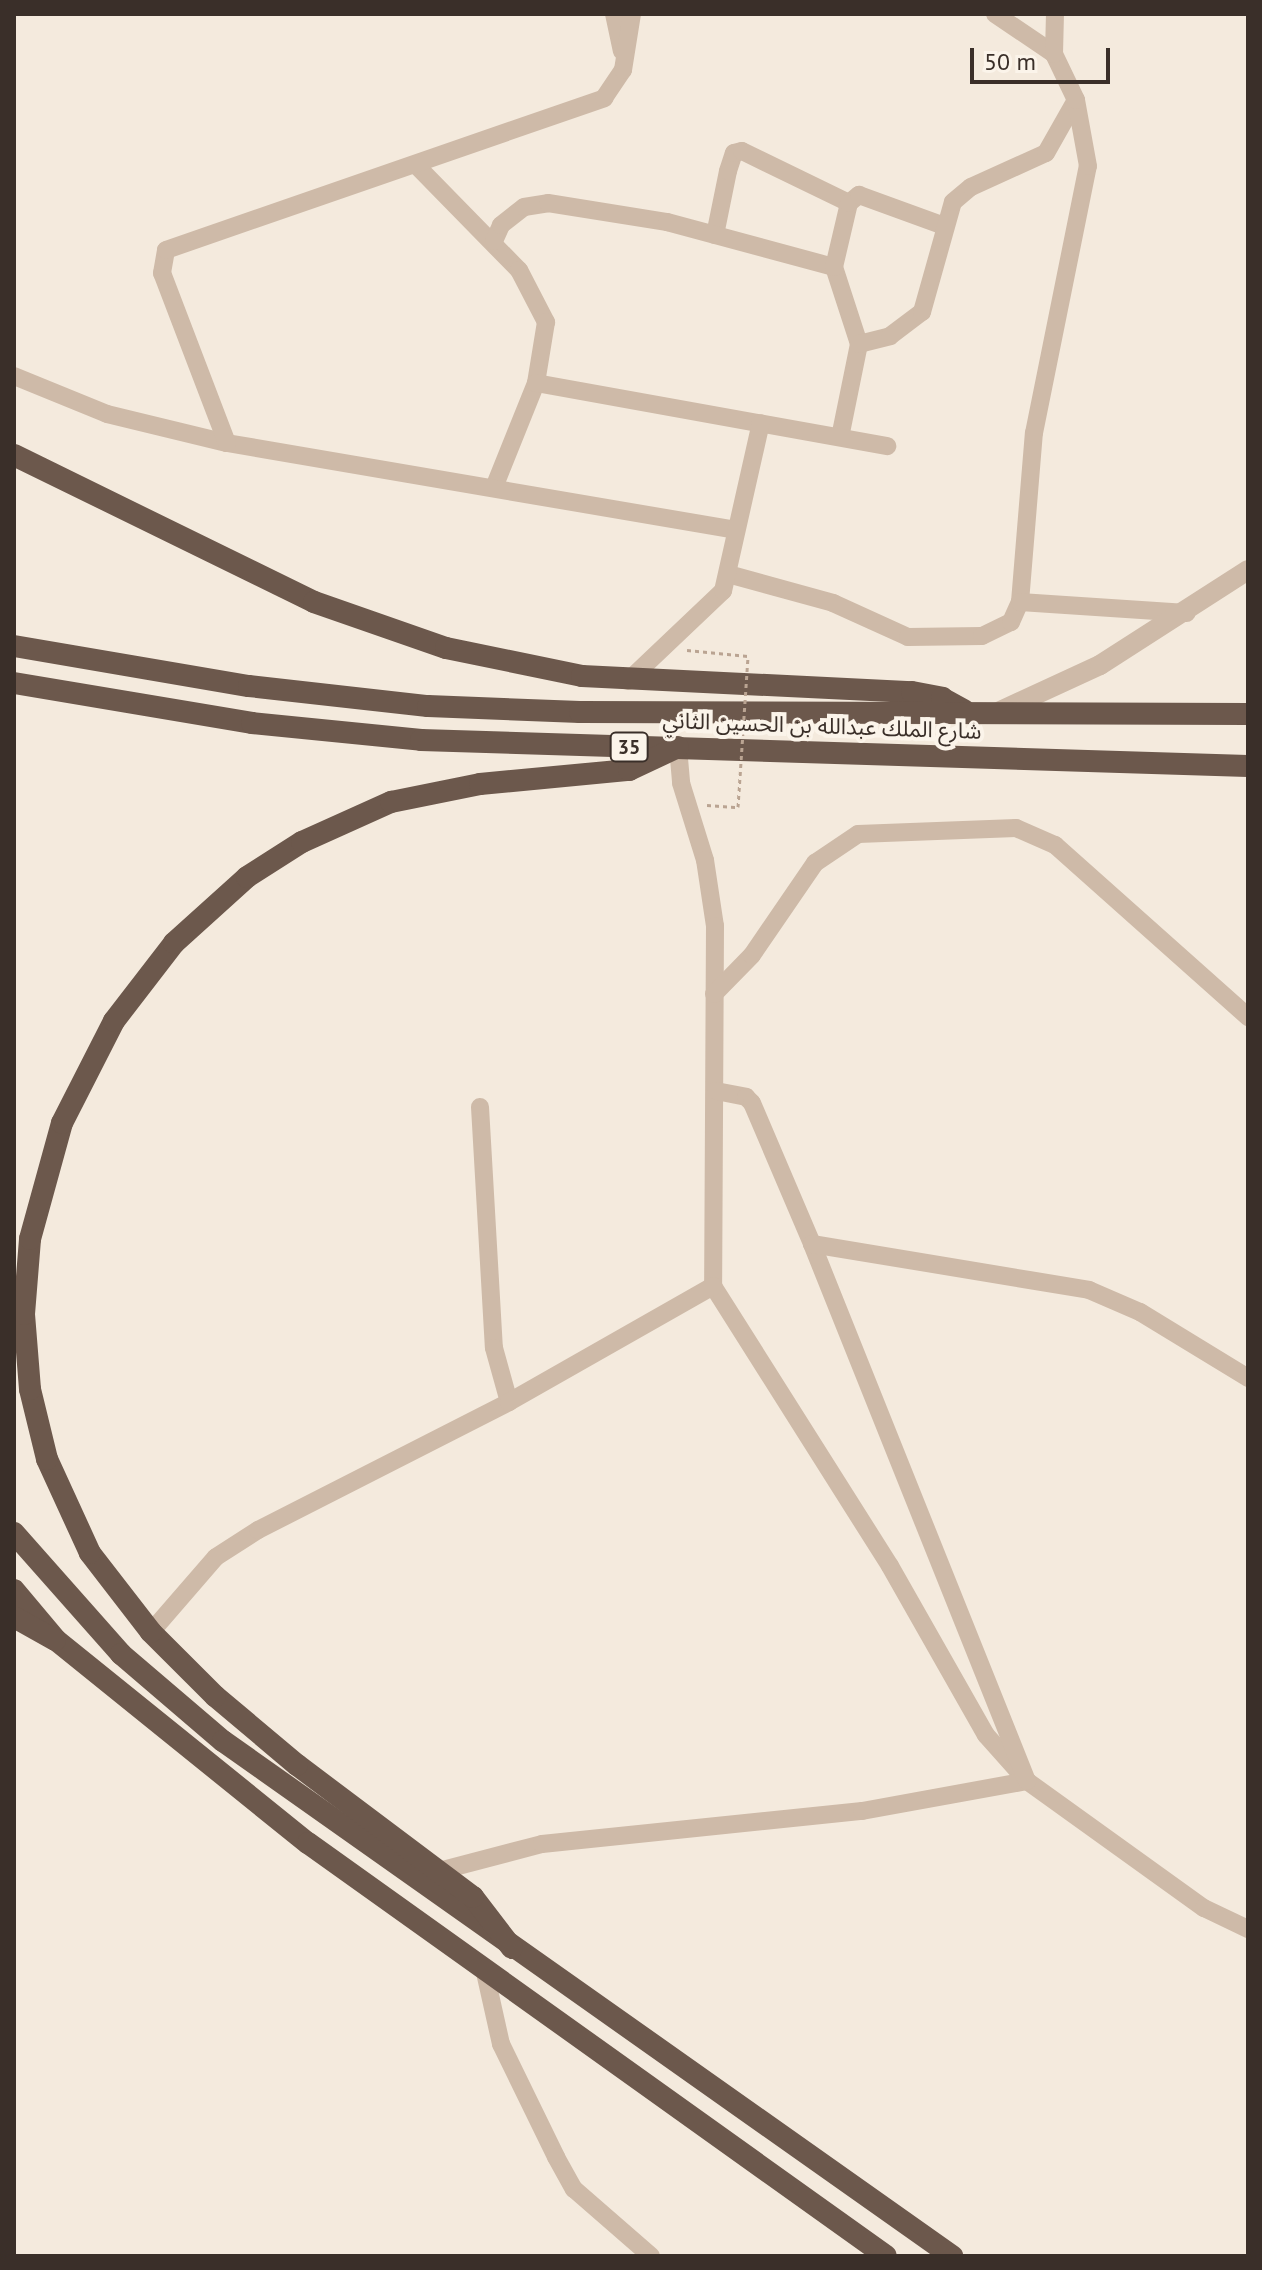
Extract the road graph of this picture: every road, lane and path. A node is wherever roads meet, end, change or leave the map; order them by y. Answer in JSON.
{"nodes":[{"id":1,"x":614,"y":14,"type":"edge"},
{"id":2,"x":632,"y":14,"type":"edge"},
{"id":3,"x":995,"y":14,"type":"edge"},
{"id":4,"x":1055,"y":14,"type":"edge"},
{"id":5,"x":1054,"y":54,"type":"junction"},
{"id":6,"x":623,"y":70,"type":"junction"},
{"id":7,"x":1076,"y":100,"type":"junction"},
{"id":8,"x":416,"y":165,"type":"junction"},
{"id":9,"x":849,"y":203,"type":"junction"},
{"id":10,"x":944,"y":226,"type":"junction"},
{"id":11,"x":715,"y":235,"type":"junction"},
{"id":12,"x":494,"y":241,"type":"junction"},
{"id":13,"x":834,"y":267,"type":"junction"},
{"id":14,"x":859,"y":344,"type":"junction"},
{"id":15,"x":14,"y":376,"type":"edge"},
{"id":16,"x":536,"y":383,"type":"junction"},
{"id":17,"x":761,"y":423,"type":"junction"},
{"id":18,"x":840,"y":437,"type":"junction"},
{"id":19,"x":227,"y":443,"type":"junction"},
{"id":20,"x":887,"y":446,"type":"dead end"},
{"id":21,"x":14,"y":455,"type":"edge"},
{"id":22,"x":495,"y":485,"type":"junction"},
{"id":23,"x":736,"y":530,"type":"junction"},
{"id":24,"x":1248,"y":570,"type":"edge"},
{"id":25,"x":728,"y":574,"type":"junction"},
{"id":26,"x":1020,"y":602,"type":"junction"},
{"id":27,"x":1187,"y":613,"type":"junction"},
{"id":28,"x":14,"y":646,"type":"edge"},
{"id":29,"x":708,"y":653,"type":"dead end"},
{"id":30,"x":628,"y":681,"type":"junction"},
{"id":31,"x":14,"y":683,"type":"edge"},
{"id":32,"x":968,"y":713,"type":"junction"},
{"id":33,"x":996,"y":713,"type":"junction"},
{"id":34,"x":1248,"y":714,"type":"edge"},
{"id":35,"x":678,"y":747,"type":"junction"},
{"id":36,"x":1248,"y":766,"type":"edge"},
{"id":37,"x":714,"y":806,"type":"dead end"},
{"id":38,"x":714,"y":994,"type":"junction"},
{"id":39,"x":1248,"y":1017,"type":"edge"},
{"id":40,"x":716,"y":1091,"type":"junction"},
{"id":41,"x":480,"y":1107,"type":"dead end"},
{"id":42,"x":812,"y":1244,"type":"junction"},
{"id":43,"x":713,"y":1286,"type":"junction"},
{"id":44,"x":1248,"y":1378,"type":"edge"},
{"id":45,"x":509,"y":1402,"type":"junction"},
{"id":46,"x":14,"y":1533,"type":"edge"},
{"id":47,"x":14,"y":1590,"type":"edge"},
{"id":48,"x":14,"y":1617,"type":"edge"},
{"id":49,"x":151,"y":1632,"type":"junction"},
{"id":50,"x":56,"y":1640,"type":"junction"},
{"id":51,"x":1027,"y":1781,"type":"junction"},
{"id":52,"x":439,"y":1871,"type":"junction"},
{"id":53,"x":1248,"y":1929,"type":"edge"},
{"id":54,"x":512,"y":1948,"type":"junction"},
{"id":55,"x":484,"y":1968,"type":"junction"},
{"id":56,"x":651,"y":2256,"type":"edge"},
{"id":57,"x":886,"y":2256,"type":"edge"},
{"id":58,"x":952,"y":2256,"type":"edge"}],
"edges":[{"from":1,"to":6,"type":"street"},
{"from":2,"to":6,"type":"street"},
{"from":3,"to":5,"type":"street"},
{"from":4,"to":5,"type":"street"},
{"from":5,"to":7,"type":"street"},
{"from":6,"to":8,"type":"street"},
{"from":7,"to":10,"type":"street"},
{"from":7,"to":26,"type":"street"},
{"from":8,"to":12,"type":"street"},
{"from":8,"to":19,"type":"street"},
{"from":9,"to":10,"type":"street"},
{"from":9,"to":11,"type":"street"},
{"from":9,"to":13,"type":"street"},
{"from":10,"to":14,"type":"street"},
{"from":11,"to":12,"type":"street"},
{"from":11,"to":13,"type":"street"},
{"from":12,"to":16,"type":"street"},
{"from":13,"to":14,"type":"street"},
{"from":14,"to":18,"type":"street"},
{"from":15,"to":19,"type":"street"},
{"from":16,"to":17,"type":"street"},
{"from":16,"to":22,"type":"street"},
{"from":17,"to":18,"type":"street"},
{"from":17,"to":23,"type":"street"},
{"from":18,"to":20,"type":"street"},
{"from":19,"to":22,"type":"street"},
{"from":21,"to":30,"type":"highway"},
{"from":22,"to":23,"type":"street"},
{"from":23,"to":25,"type":"street"},
{"from":24,"to":27,"type":"street","name":"شارع الملك عبدالله بن الحسين الثاني","number":"35"},
{"from":25,"to":26,"type":"street"},
{"from":25,"to":30,"type":"street"},
{"from":26,"to":27,"type":"street"},
{"from":27,"to":33,"type":"street","name":"شارع الملك عبدالله بن الحسين الثاني","number":"35"},
{"from":28,"to":32,"type":"highway","name":"شارع الملك عبدالله بن الحسين الثاني","number":"35"},
{"from":29,"to":37,"type":"path","bridge":true},
{"from":30,"to":32,"type":"highway"},
{"from":31,"to":35,"type":"highway","name":"شارع الملك عبدالله بن الحسين الثاني","number":"35"},
{"from":32,"to":33,"type":"highway","name":"شارع الملك عبدالله بن الحسين الثاني","number":"35"},
{"from":33,"to":34,"type":"highway","name":"شارع الملك عبدالله بن الحسين الثاني","number":"35"},
{"from":35,"to":36,"type":"highway","name":"شارع الملك عبدالله بن الحسين الثاني","number":"35"},
{"from":35,"to":38,"type":"street"},
{"from":35,"to":49,"type":"highway"},
{"from":38,"to":39,"type":"street"},
{"from":38,"to":40,"type":"street"},
{"from":40,"to":42,"type":"street"},
{"from":40,"to":43,"type":"street"},
{"from":41,"to":45,"type":"street"},
{"from":42,"to":44,"type":"street"},
{"from":42,"to":51,"type":"street"},
{"from":43,"to":45,"type":"street"},
{"from":43,"to":51,"type":"street"},
{"from":45,"to":49,"type":"street"},
{"from":46,"to":54,"type":"highway"},
{"from":47,"to":50,"type":"highway"},
{"from":48,"to":50,"type":"highway"},
{"from":49,"to":52,"type":"highway"},
{"from":50,"to":55,"type":"highway"},
{"from":51,"to":52,"type":"street"},
{"from":51,"to":53,"type":"street"},
{"from":52,"to":54,"type":"highway"},
{"from":54,"to":58,"type":"highway"},
{"from":55,"to":56,"type":"street"},
{"from":55,"to":57,"type":"highway"}]}
